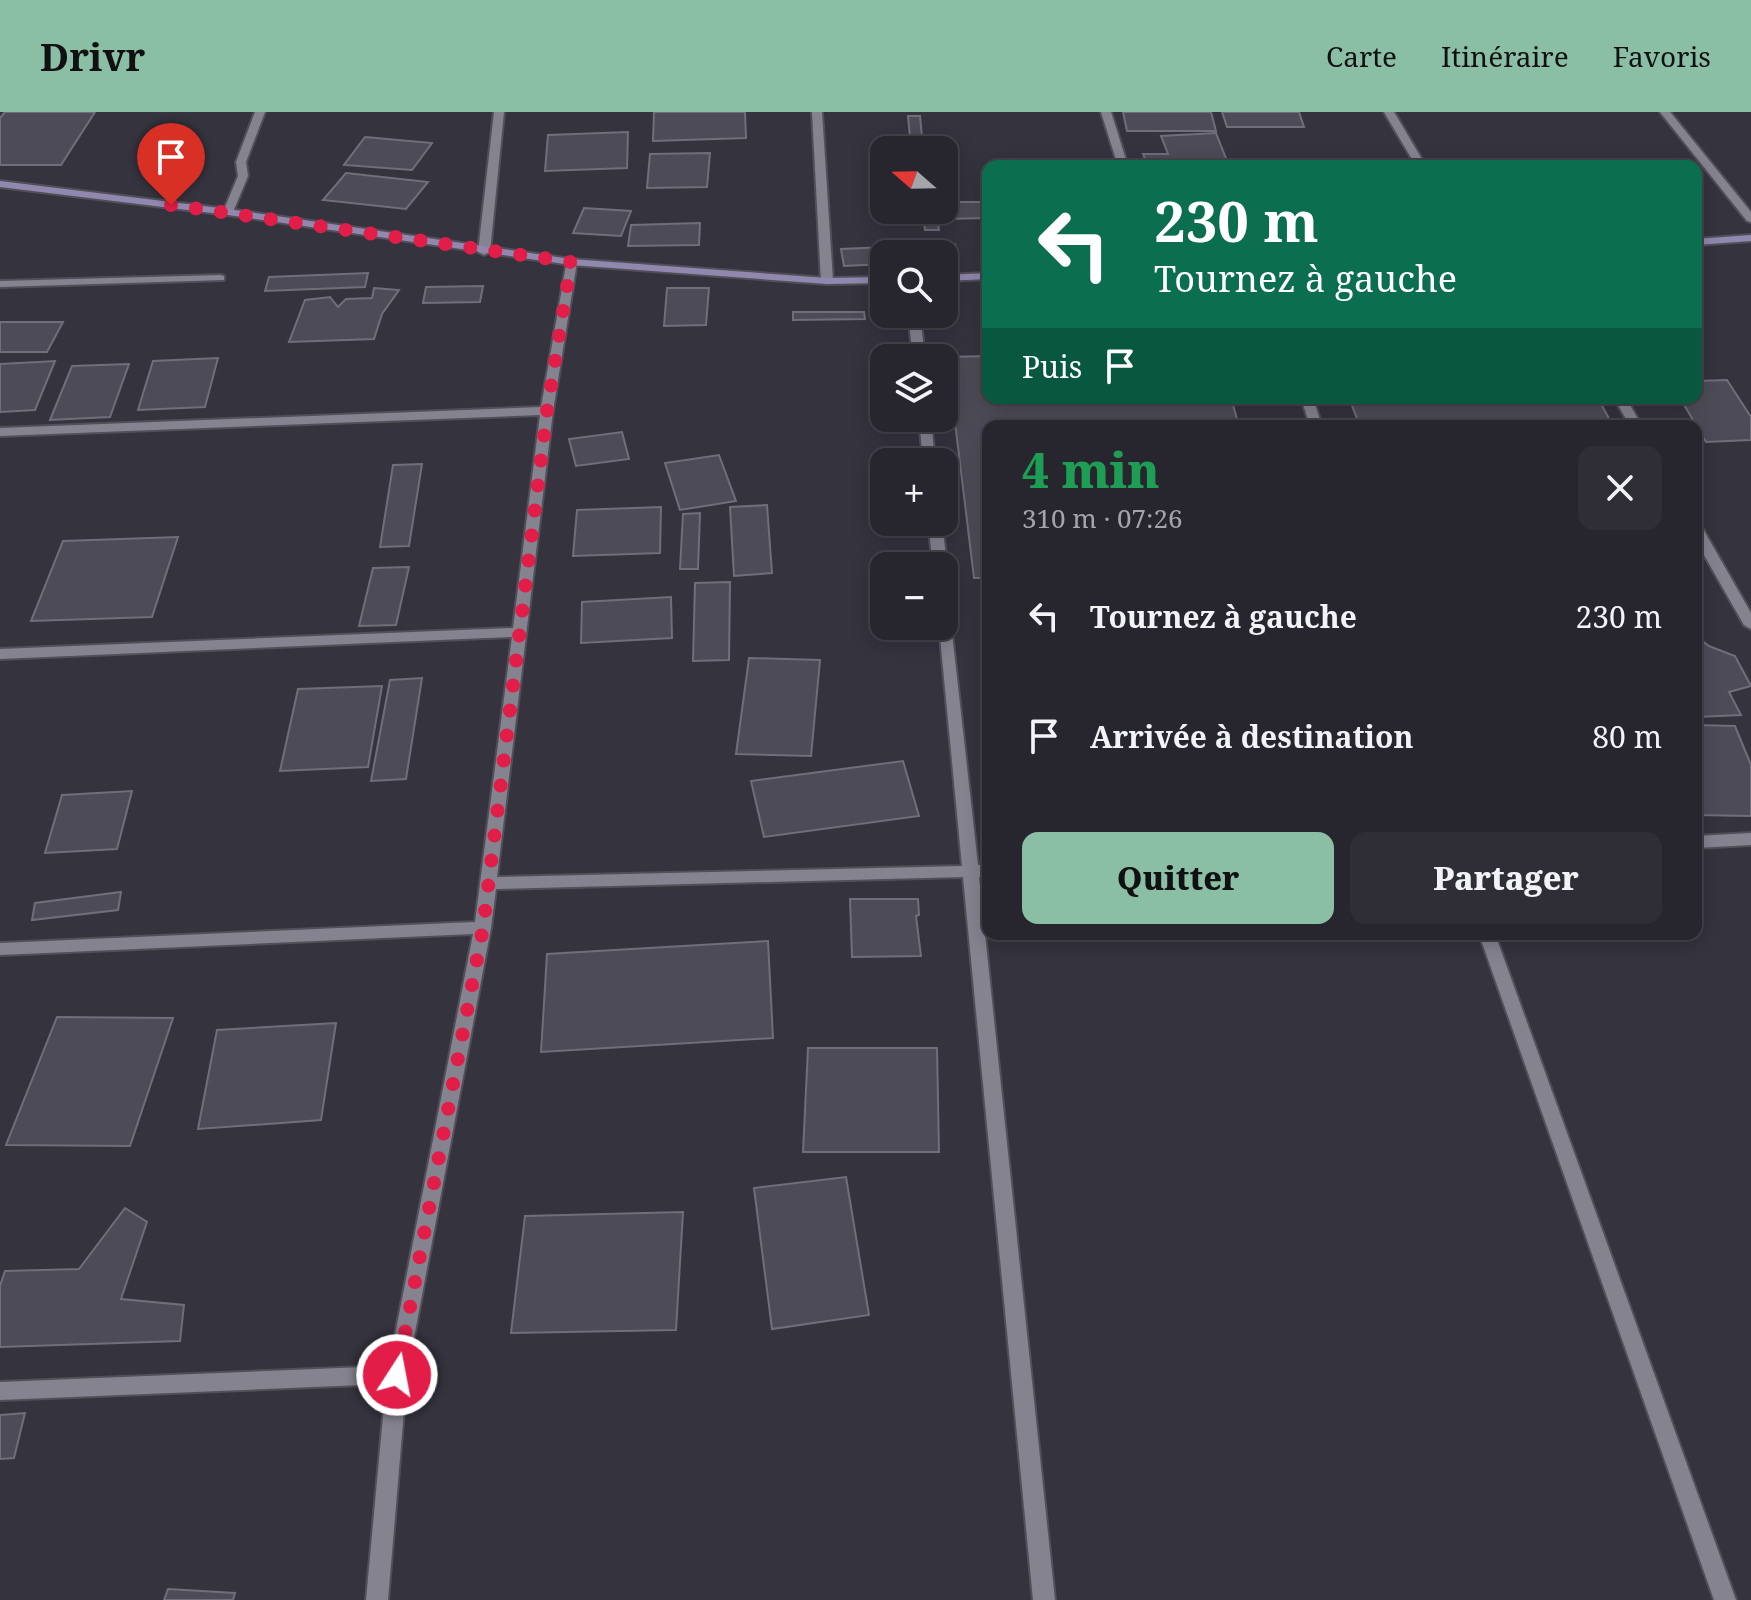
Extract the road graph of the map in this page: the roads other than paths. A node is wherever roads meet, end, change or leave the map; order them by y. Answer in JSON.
{"nodes":[{"id":1,"x":260,"y":112,"type":"edge"},
{"id":2,"x":499,"y":112,"type":"edge"},
{"id":3,"x":817,"y":112,"type":"edge"},
{"id":4,"x":1106,"y":112,"type":"edge"},
{"id":5,"x":1389,"y":112,"type":"edge"},
{"id":6,"x":1665,"y":112,"type":"edge"},
{"id":7,"x":1121,"y":160,"type":"edge"},
{"id":8,"x":1417,"y":160,"type":"edge"},
{"id":9,"x":0,"y":184,"type":"edge"},
{"id":10,"x":228,"y":212,"type":"junction"},
{"id":11,"x":1751,"y":219,"type":"edge"},
{"id":12,"x":1751,"y":238,"type":"edge"},
{"id":13,"x":1702,"y":242,"type":"edge"},
{"id":14,"x":484,"y":252,"type":"junction"},
{"id":15,"x":571,"y":262,"type":"junction"},
{"id":16,"x":982,"y":276,"type":"edge"},
{"id":17,"x":958,"y":277,"type":"edge"},
{"id":18,"x":220,"y":278,"type":"dead end"},
{"id":19,"x":870,"y":280,"type":"edge"},
{"id":20,"x":827,"y":281,"type":"junction"},
{"id":21,"x":0,"y":284,"type":"edge"},
{"id":22,"x":547,"y":411,"type":"junction"},
{"id":23,"x":0,"y":432,"type":"edge"},
{"id":24,"x":1702,"y":539,"type":"edge"},
{"id":25,"x":1751,"y":625,"type":"edge"},
{"id":26,"x":519,"y":632,"type":"junction"},
{"id":27,"x":948,"y":640,"type":"edge"},
{"id":28,"x":0,"y":654,"type":"edge"},
{"id":29,"x":1751,"y":839,"type":"edge"},
{"id":30,"x":1702,"y":842,"type":"edge"},
{"id":31,"x":979,"y":871,"type":"edge"},
{"id":32,"x":488,"y":883,"type":"junction"},
{"id":33,"x":982,"y":905,"type":"edge"},
{"id":34,"x":483,"y":928,"type":"junction"},
{"id":35,"x":985,"y":940,"type":"edge"},
{"id":36,"x":1489,"y":940,"type":"edge"},
{"id":37,"x":0,"y":949,"type":"edge"},
{"id":38,"x":397,"y":1375,"type":"junction"},
{"id":39,"x":0,"y":1391,"type":"edge"},
{"id":40,"x":377,"y":1600,"type":"edge"},
{"id":41,"x":1044,"y":1600,"type":"edge"},
{"id":42,"x":1725,"y":1600,"type":"edge"}],
"edges":[{"from":1,"to":10,"type":"street"},
{"from":2,"to":14,"type":"street"},
{"from":3,"to":20,"type":"street"},
{"from":4,"to":7,"type":"street"},
{"from":5,"to":8,"type":"street"},
{"from":6,"to":11,"type":"street"},
{"from":9,"to":10,"type":"main road"},
{"from":10,"to":14,"type":"main road"},
{"from":12,"to":13,"type":"main road"},
{"from":14,"to":15,"type":"main road"},
{"from":15,"to":20,"type":"main road"},
{"from":15,"to":22,"type":"street"},
{"from":16,"to":17,"type":"main road"},
{"from":18,"to":21,"type":"street"},
{"from":19,"to":20,"type":"main road"},
{"from":22,"to":23,"type":"street"},
{"from":22,"to":26,"type":"street"},
{"from":24,"to":25,"type":"street"},
{"from":26,"to":28,"type":"street"},
{"from":26,"to":32,"type":"street"},
{"from":27,"to":31,"type":"street"},
{"from":29,"to":30,"type":"street"},
{"from":31,"to":32,"type":"street"},
{"from":31,"to":33,"type":"street"},
{"from":32,"to":34,"type":"street"},
{"from":34,"to":37,"type":"street"},
{"from":34,"to":38,"type":"street"},
{"from":35,"to":41,"type":"street"},
{"from":36,"to":42,"type":"street"},
{"from":38,"to":39,"type":"street"},
{"from":38,"to":40,"type":"street"}]}
